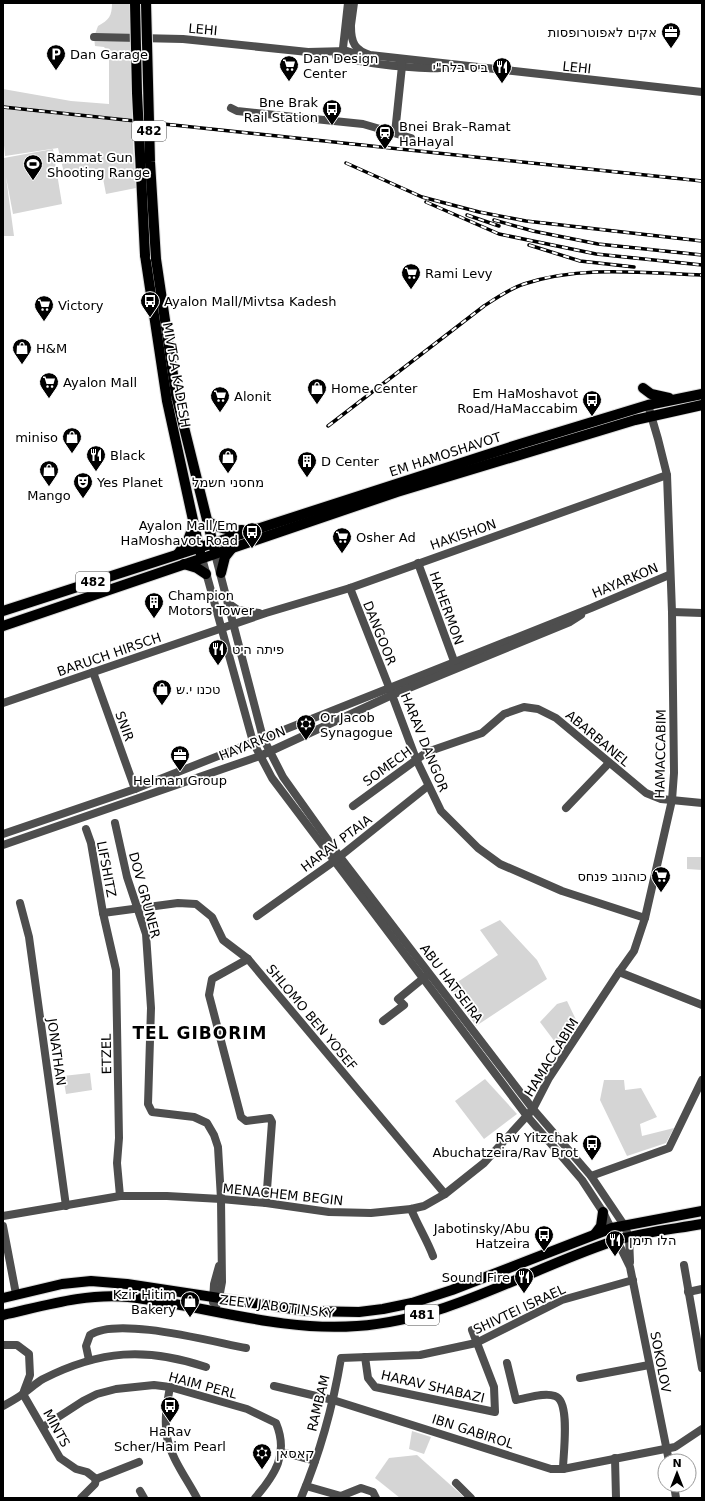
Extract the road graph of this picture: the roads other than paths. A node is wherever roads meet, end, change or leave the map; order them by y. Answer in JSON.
{"nodes":[{"id":1,"x":135,"y":3,"type":"edge"},
{"id":2,"x":146,"y":3,"type":"edge"},
{"id":3,"x":151,"y":3,"type":"edge"},
{"id":4,"x":348,"y":3,"type":"edge"},
{"id":5,"x":354,"y":3,"type":"edge"},
{"id":6,"x":146,"y":18,"type":"junction"},
{"id":7,"x":351,"y":27,"type":"junction"},
{"id":8,"x":94,"y":37,"type":"dead end"},
{"id":9,"x":344,"y":42,"type":"junction"},
{"id":10,"x":308,"y":52,"type":"junction"},
{"id":11,"x":333,"y":52,"type":"junction"},
{"id":12,"x":347,"y":53,"type":"junction"},
{"id":13,"x":391,"y":57,"type":"junction"},
{"id":14,"x":409,"y":59,"type":"junction"},
{"id":15,"x":449,"y":65,"type":"junction"},
{"id":16,"x":402,"y":66,"type":"junction"},
{"id":17,"x":702,"y":92,"type":"edge"},
{"id":18,"x":231,"y":108,"type":"dead end"},
{"id":19,"x":395,"y":133,"type":"junction"},
{"id":20,"x":411,"y":138,"type":"dead end"},
{"id":21,"x":159,"y":317,"type":"junction"},
{"id":22,"x":642,"y":388,"type":"dead end"},
{"id":23,"x":702,"y":394,"type":"edge"},
{"id":24,"x":677,"y":398,"type":"junction"},
{"id":25,"x":648,"y":405,"type":"junction"},
{"id":26,"x":702,"y":405,"type":"edge"},
{"id":27,"x":651,"y":416,"type":"junction"},
{"id":28,"x":667,"y":475,"type":"junction"},
{"id":29,"x":207,"y":521,"type":"junction"},
{"id":30,"x":193,"y":526,"type":"junction"},
{"id":31,"x":256,"y":529,"type":"junction"},
{"id":32,"x":212,"y":543,"type":"junction"},
{"id":33,"x":198,"y":547,"type":"junction"},
{"id":34,"x":233,"y":547,"type":"junction"},
{"id":35,"x":178,"y":554,"type":"junction"},
{"id":36,"x":215,"y":554,"type":"junction"},
{"id":37,"x":202,"y":558,"type":"junction"},
{"id":38,"x":418,"y":563,"type":"junction"},
{"id":39,"x":184,"y":564,"type":"junction"},
{"id":40,"x":221,"y":573,"type":"junction"},
{"id":41,"x":206,"y":574,"type":"junction"},
{"id":42,"x":669,"y":575,"type":"junction"},
{"id":43,"x":350,"y":588,"type":"junction"},
{"id":44,"x":228,"y":603,"type":"junction"},
{"id":45,"x":591,"y":608,"type":"junction"},
{"id":46,"x":6,"y":610,"type":"edge"},
{"id":47,"x":217,"y":611,"type":"junction"},
{"id":48,"x":672,"y":612,"type":"junction"},
{"id":49,"x":266,"y":613,"type":"junction"},
{"id":50,"x":702,"y":613,"type":"edge"},
{"id":51,"x":234,"y":625,"type":"junction"},
{"id":52,"x":3,"y":626,"type":"edge"},
{"id":53,"x":222,"y":629,"type":"junction"},
{"id":54,"x":210,"y":633,"type":"junction"},
{"id":55,"x":454,"y":661,"type":"junction"},
{"id":56,"x":93,"y":672,"type":"junction"},
{"id":57,"x":389,"y":686,"type":"junction"},
{"id":58,"x":392,"y":695,"type":"junction"},
{"id":59,"x":3,"y":703,"type":"edge"},
{"id":60,"x":482,"y":733,"type":"joint"},
{"id":61,"x":263,"y":738,"type":"junction"},
{"id":62,"x":253,"y":742,"type":"junction"},
{"id":63,"x":269,"y":750,"type":"junction"},
{"id":64,"x":260,"y":756,"type":"junction"},
{"id":65,"x":416,"y":759,"type":"junction"},
{"id":66,"x":609,"y":763,"type":"junction"},
{"id":67,"x":428,"y":786,"type":"junction"},
{"id":68,"x":135,"y":789,"type":"junction"},
{"id":69,"x":672,"y":800,"type":"junction"},
{"id":70,"x":702,"y":803,"type":"edge"},
{"id":71,"x":354,"y":806,"type":"dead end"},
{"id":72,"x":566,"y":808,"type":"dead end"},
{"id":73,"x":115,"y":823,"type":"dead end"},
{"id":74,"x":86,"y":828,"type":"dead end"},
{"id":75,"x":3,"y":834,"type":"edge"},
{"id":76,"x":3,"y":845,"type":"edge"},
{"id":77,"x":337,"y":859,"type":"junction"},
{"id":78,"x":20,"y":903,"type":"dead end"},
{"id":79,"x":138,"y":909,"type":"junction"},
{"id":80,"x":103,"y":914,"type":"junction"},
{"id":81,"x":257,"y":916,"type":"dead end"},
{"id":82,"x":645,"y":918,"type":"junction"},
{"id":83,"x":248,"y":959,"type":"junction"},
{"id":84,"x":619,"y":972,"type":"junction"},
{"id":85,"x":429,"y":973,"type":"junction"},
{"id":86,"x":422,"y":979,"type":"junction"},
{"id":87,"x":702,"y":1006,"type":"edge"},
{"id":88,"x":383,"y":1021,"type":"dead end"},
{"id":89,"x":702,"y":1080,"type":"edge"},
{"id":90,"x":533,"y":1109,"type":"junction"},
{"id":91,"x":526,"y":1116,"type":"junction"},
{"id":92,"x":591,"y":1176,"type":"junction"},
{"id":93,"x":445,"y":1194,"type":"junction"},
{"id":94,"x":120,"y":1196,"type":"junction"},
{"id":95,"x":222,"y":1199,"type":"junction"},
{"id":96,"x":266,"y":1203,"type":"junction"},
{"id":97,"x":66,"y":1206,"type":"junction"},
{"id":98,"x":412,"y":1210,"type":"junction"},
{"id":99,"x":702,"y":1211,"type":"edge"},
{"id":100,"x":603,"y":1212,"type":"junction"},
{"id":101,"x":3,"y":1216,"type":"edge"},
{"id":102,"x":702,"y":1224,"type":"edge"},
{"id":103,"x":624,"y":1225,"type":"junction"},
{"id":104,"x":3,"y":1226,"type":"edge"},
{"id":105,"x":612,"y":1228,"type":"junction"},
{"id":106,"x":595,"y":1235,"type":"junction"},
{"id":107,"x":629,"y":1237,"type":"junction"},
{"id":108,"x":618,"y":1240,"type":"junction"},
{"id":109,"x":433,"y":1256,"type":"dead end"},
{"id":110,"x":684,"y":1265,"type":"dead end"},
{"id":111,"x":630,"y":1267,"type":"junction"},
{"id":112,"x":633,"y":1280,"type":"junction"},
{"id":113,"x":702,"y":1290,"type":"edge"},
{"id":114,"x":688,"y":1292,"type":"junction"},
{"id":115,"x":16,"y":1294,"type":"junction"},
{"id":116,"x":216,"y":1297,"type":"junction"},
{"id":117,"x":3,"y":1298,"type":"edge"},
{"id":118,"x":214,"y":1312,"type":"junction"},
{"id":119,"x":3,"y":1315,"type":"edge"},
{"id":120,"x":472,"y":1330,"type":"dead end"},
{"id":121,"x":476,"y":1343,"type":"junction"},
{"id":122,"x":3,"y":1346,"type":"edge"},
{"id":123,"x":246,"y":1348,"type":"dead end"},
{"id":124,"x":365,"y":1357,"type":"junction"},
{"id":125,"x":341,"y":1358,"type":"joint"},
{"id":126,"x":701,"y":1359,"type":"edge"},
{"id":127,"x":89,"y":1360,"type":"junction"},
{"id":128,"x":507,"y":1363,"type":"dead end"},
{"id":129,"x":649,"y":1365,"type":"junction"},
{"id":130,"x":206,"y":1367,"type":"dead end"},
{"id":131,"x":702,"y":1368,"type":"edge"},
{"id":132,"x":580,"y":1378,"type":"dead end"},
{"id":133,"x":274,"y":1386,"type":"dead end"},
{"id":134,"x":170,"y":1387,"type":"junction"},
{"id":135,"x":23,"y":1394,"type":"junction"},
{"id":136,"x":334,"y":1400,"type":"junction"},
{"id":137,"x":3,"y":1406,"type":"edge"},
{"id":138,"x":43,"y":1427,"type":"junction"},
{"id":139,"x":702,"y":1429,"type":"edge"},
{"id":140,"x":667,"y":1448,"type":"junction"},
{"id":141,"x":282,"y":1452,"type":"junction"},
{"id":142,"x":668,"y":1453,"type":"edge"},
{"id":143,"x":615,"y":1458,"type":"junction"},
{"id":144,"x":315,"y":1461,"type":"junction"},
{"id":145,"x":139,"y":1462,"type":"dead end"},
{"id":146,"x":563,"y":1469,"type":"junction"},
{"id":147,"x":96,"y":1479,"type":"junction"},
{"id":148,"x":456,"y":1483,"type":"dead end"},
{"id":149,"x":306,"y":1486,"type":"junction"},
{"id":150,"x":81,"y":1498,"type":"edge"},
{"id":151,"x":197,"y":1498,"type":"edge"},
{"id":152,"x":255,"y":1498,"type":"edge"},
{"id":153,"x":301,"y":1498,"type":"edge"},
{"id":154,"x":376,"y":1498,"type":"edge"},
{"id":155,"x":471,"y":1498,"type":"edge"},
{"id":156,"x":616,"y":1498,"type":"edge"}],
"edges":[{"from":1,"to":21,"type":"main road","name":"MIVTSA KADESH","number":"482","bridge":true},
{"from":2,"to":6,"type":"main road","name":"MIVTSA KADESH","number":"482","bridge":true},
{"from":3,"to":6,"type":"main road","bridge":true},
{"from":4,"to":9,"type":"street"},
{"from":5,"to":7,"type":"street","name":"LEHI"},
{"from":6,"to":21,"type":"main road","name":"MIVTSA KADESH","number":"482","bridge":true},
{"from":7,"to":12,"type":"street","name":"LEHI"},
{"from":7,"to":13,"type":"street","name":"LEHI"},
{"from":8,"to":10,"type":"street","name":"LEHI"},
{"from":9,"to":11,"type":"street"},
{"from":9,"to":12,"type":"street"},
{"from":10,"to":11,"type":"street","name":"LEHI"},
{"from":10,"to":12,"type":"street","name":"LEHI"},
{"from":11,"to":12,"type":"street","name":"LEHI"},
{"from":12,"to":13,"type":"street","name":"LEHI"},
{"from":12,"to":16,"type":"street","name":"LEHI"},
{"from":13,"to":14,"type":"street","name":"LEHI"},
{"from":13,"to":16,"type":"street"},
{"from":14,"to":15,"type":"street","name":"LEHI"},
{"from":14,"to":16,"type":"street"},
{"from":15,"to":16,"type":"street","name":"LEHI"},
{"from":15,"to":17,"type":"street","name":"LEHI"},
{"from":16,"to":19,"type":"street"},
{"from":18,"to":19,"type":"street"},
{"from":19,"to":20,"type":"street"},
{"from":21,"to":29,"type":"main road","name":"MIVTSA KADESH","number":"482"},
{"from":21,"to":30,"type":"main road","name":"MIVTSA KADESH","number":"482"},
{"from":22,"to":24,"type":"main road"},
{"from":23,"to":24,"type":"main road","name":"EM HAMOSHAVOT"},
{"from":24,"to":25,"type":"main road","name":"EM HAMOSHAVOT"},
{"from":25,"to":27,"type":"street","name":"HAMACCABIM"},
{"from":25,"to":31,"type":"main road","name":"EM HAMOSHAVOT"},
{"from":26,"to":27,"type":"main road","name":"EM HAMOSHAVOT"},
{"from":27,"to":28,"type":"street","name":"HAMACCABIM"},
{"from":27,"to":34,"type":"main road","name":"EM HAMOSHAVOT"},
{"from":28,"to":38,"type":"street","name":"HAKISHON"},
{"from":28,"to":42,"type":"street","name":"HAMACCABIM"},
{"from":29,"to":31,"type":"main road"},
{"from":29,"to":32,"type":"main road","name":"MIVTSA KADESH","number":"482"},
{"from":30,"to":33,"type":"main road","name":"MIVTSA KADESH","number":"482"},
{"from":30,"to":35,"type":"main road"},
{"from":31,"to":32,"type":"main road","name":"EM HAMOSHAVOT"},
{"from":32,"to":33,"type":"main road","name":"EM HAMOSHAVOT"},
{"from":32,"to":36,"type":"main road","name":"MIVTSA KADESH","number":"482"},
{"from":33,"to":35,"type":"main road","number":"482"},
{"from":33,"to":37,"type":"main road","name":"MIVTSA KADESH","number":"482"},
{"from":34,"to":36,"type":"main road","name":"EM HAMOSHAVOT"},
{"from":34,"to":40,"type":"main road"},
{"from":35,"to":46,"type":"main road","number":"482"},
{"from":36,"to":37,"type":"main road","number":"482"},
{"from":36,"to":40,"type":"street","name":"MIVTSA KADESH"},
{"from":37,"to":39,"type":"main road","number":"482"},
{"from":37,"to":41,"type":"street","name":"MIVTSA KADESH"},
{"from":38,"to":43,"type":"street","name":"HAKISHON"},
{"from":38,"to":55,"type":"street","name":"HAHERMON"},
{"from":39,"to":41,"type":"main road"},
{"from":39,"to":52,"type":"main road","number":"482"},
{"from":40,"to":44,"type":"street","name":"MIVTSA KADESH"},
{"from":41,"to":47,"type":"street","name":"MIVTSA KADESH"},
{"from":42,"to":45,"type":"street","name":"HAYARKON"},
{"from":42,"to":48,"type":"street","name":"HAMACCABIM"},
{"from":43,"to":49,"type":"street","name":"HAKISHON"},
{"from":43,"to":57,"type":"street","name":"DANGOOR"},
{"from":44,"to":49,"type":"street"},
{"from":44,"to":51,"type":"street","name":"MIVTSA KADESH"},
{"from":45,"to":55,"type":"street","name":"HAYARKON"},
{"from":45,"to":58,"type":"street","name":"HAYARKON"},
{"from":47,"to":53,"type":"street","name":"MIVTSA KADESH"},
{"from":47,"to":54,"type":"street"},
{"from":48,"to":50,"type":"street"},
{"from":48,"to":69,"type":"street","name":"HAMACCABIM"},
{"from":49,"to":51,"type":"street","name":"HAKISHON"},
{"from":51,"to":53,"type":"street","name":"HAKISHON"},
{"from":51,"to":61,"type":"street","name":"MIVTSA KADESH"},
{"from":53,"to":54,"type":"street","name":"BARUCH HIRSCH"},
{"from":53,"to":62,"type":"street","name":"MIVTSA KADESH"},
{"from":54,"to":56,"type":"street","name":"BARUCH HIRSCH"},
{"from":55,"to":57,"type":"street","name":"HAYARKON"},
{"from":56,"to":59,"type":"street","name":"BARUCH HIRSCH"},
{"from":56,"to":68,"type":"street","name":"SNIR"},
{"from":57,"to":58,"type":"street","name":"HARAV DANGOR"},
{"from":57,"to":61,"type":"street","name":"HAYARKON"},
{"from":58,"to":63,"type":"street","name":"HAYARKON"},
{"from":58,"to":65,"type":"street","name":"HARAV DANGOR"},
{"from":60,"to":65,"type":"street","name":"SOMECH"},
{"from":60,"to":66,"type":"street","name":"ABARBANEL"},
{"from":61,"to":62,"type":"street","name":"HAYARKON"},
{"from":61,"to":63,"type":"street","name":"ABU HATSEIRA"},
{"from":62,"to":64,"type":"street","name":"ABU HATSEIRA"},
{"from":62,"to":68,"type":"street","name":"HAYARKON"},
{"from":63,"to":64,"type":"street","name":"HAYARKON"},
{"from":63,"to":77,"type":"street","name":"ABU HATSEIRA"},
{"from":64,"to":76,"type":"street","name":"HAYARKON"},
{"from":64,"to":77,"type":"street","name":"ABU HATSEIRA"},
{"from":65,"to":67,"type":"street","name":"HARAV DANGOR"},
{"from":65,"to":71,"type":"street","name":"SOMECH"},
{"from":66,"to":69,"type":"street","name":"ABARBANEL"},
{"from":66,"to":72,"type":"street"},
{"from":67,"to":77,"type":"street","name":"HARAV PTAIA"},
{"from":67,"to":82,"type":"street","name":"HARAV DANGOR"},
{"from":68,"to":75,"type":"street","name":"HAYARKON"},
{"from":69,"to":70,"type":"street","name":"ABARBANEL"},
{"from":69,"to":82,"type":"street","name":"HAMACCABIM"},
{"from":73,"to":79,"type":"street","name":"DOV GRUNER"},
{"from":74,"to":80,"type":"street","name":"LIFSHITZ"},
{"from":77,"to":81,"type":"street","name":"HARAV PTAIA"},
{"from":77,"to":85,"type":"street","name":"ABU HATSEIRA"},
{"from":77,"to":86,"type":"street","name":"ABU HATSEIRA"},
{"from":78,"to":97,"type":"street","name":"JONATHAN"},
{"from":79,"to":80,"type":"street","name":"SHLOMO BEN YOSEF"},
{"from":79,"to":83,"type":"street","name":"SHLOMO BEN YOSEF"},
{"from":79,"to":95,"type":"street","name":"DOV GRUNER"},
{"from":80,"to":94,"type":"street","name":"ETZEL"},
{"from":82,"to":84,"type":"street","name":"HAMACCABIM"},
{"from":83,"to":93,"type":"street","name":"SHLOMO BEN YOSEF"},
{"from":83,"to":96,"type":"street"},
{"from":84,"to":87,"type":"street"},
{"from":84,"to":90,"type":"street","name":"HAMACCABIM"},
{"from":85,"to":86,"type":"street"},
{"from":85,"to":90,"type":"street","name":"ABU HATSEIRA"},
{"from":86,"to":88,"type":"street"},
{"from":86,"to":91,"type":"street","name":"ABU HATSEIRA"},
{"from":89,"to":92,"type":"street"},
{"from":90,"to":91,"type":"street","name":"HAMACCABIM"},
{"from":90,"to":92,"type":"street","name":"ABU HATSEIRA"},
{"from":91,"to":93,"type":"street","name":"MENACHEM BEGIN"},
{"from":91,"to":100,"type":"street","name":"ABU HATSEIRA"},
{"from":92,"to":103,"type":"street","name":"ABU HATSEIRA"},
{"from":93,"to":98,"type":"street","name":"MENACHEM BEGIN"},
{"from":94,"to":95,"type":"street","name":"MENACHEM BEGIN"},
{"from":94,"to":97,"type":"street","name":"MENACHEM BEGIN"},
{"from":95,"to":96,"type":"street","name":"MENACHEM BEGIN"},
{"from":95,"to":116,"type":"street","name":"DOV GRUNER"},
{"from":96,"to":98,"type":"street","name":"MENACHEM BEGIN"},
{"from":97,"to":101,"type":"street","name":"MENACHEM BEGIN"},
{"from":98,"to":109,"type":"street"},
{"from":99,"to":103,"type":"main road","name":"ZEEV JABOTINSKY","number":"481"},
{"from":100,"to":105,"type":"street","name":"ABU HATSEIRA"},
{"from":100,"to":106,"type":"main road"},
{"from":102,"to":107,"type":"main road","name":"ZEEV JABOTINSKY","number":"481"},
{"from":103,"to":105,"type":"main road","name":"ZEEV JABOTINSKY","number":"481"},
{"from":103,"to":107,"type":"street","name":"ABU HATSEIRA"},
{"from":104,"to":115,"type":"street"},
{"from":105,"to":106,"type":"main road","name":"ZEEV JABOTINSKY","number":"481"},
{"from":105,"to":108,"type":"street","name":"SOKOLOV"},
{"from":106,"to":116,"type":"main road","name":"ZEEV JABOTINSKY","number":"481"},
{"from":107,"to":108,"type":"main road","name":"ZEEV JABOTINSKY","number":"481"},
{"from":107,"to":111,"type":"street","name":"SOKOLOV"},
{"from":108,"to":111,"type":"street","name":"SOKOLOV"},
{"from":108,"to":118,"type":"main road","name":"ZEEV JABOTINSKY","number":"481"},
{"from":110,"to":114,"type":"street"},
{"from":111,"to":112,"type":"street","name":"SOKOLOV"},
{"from":112,"to":121,"type":"street","name":"SHIVTEI ISRAEL"},
{"from":112,"to":129,"type":"street","name":"SOKOLOV"},
{"from":113,"to":114,"type":"street"},
{"from":114,"to":126,"type":"street"},
{"from":115,"to":116,"type":"main road","name":"ZEEV JABOTINSKY","number":"481"},
{"from":115,"to":117,"type":"main road","name":"ZEEV JABOTINSKY","number":"481"},
{"from":116,"to":118,"type":"street","name":"DOV GRUNER"},
{"from":118,"to":119,"type":"main road","name":"ZEEV JABOTINSKY","number":"481"},
{"from":120,"to":121,"type":"street"},
{"from":121,"to":124,"type":"street","name":"SHIVTEI ISRAEL"},
{"from":121,"to":124,"type":"street","name":"HARAV SHABAZI"},
{"from":122,"to":135,"type":"street"},
{"from":123,"to":127,"type":"street"},
{"from":124,"to":125,"type":"street","name":"SHIVTEI ISRAEL"},
{"from":125,"to":136,"type":"street","name":"RAMBAM"},
{"from":126,"to":131,"type":"street"},
{"from":127,"to":130,"type":"street"},
{"from":127,"to":135,"type":"street"},
{"from":128,"to":146,"type":"street"},
{"from":129,"to":132,"type":"street"},
{"from":129,"to":140,"type":"street","name":"SOKOLOV"},
{"from":133,"to":136,"type":"street","name":"IBN GABIROL"},
{"from":134,"to":138,"type":"street","name":"HAIM PERL"},
{"from":134,"to":141,"type":"street","name":"HAIM PERL"},
{"from":134,"to":151,"type":"street"},
{"from":135,"to":137,"type":"street"},
{"from":135,"to":138,"type":"street","name":"MINTS"},
{"from":136,"to":144,"type":"street","name":"RAMBAM"},
{"from":136,"to":146,"type":"street","name":"IBN GABIROL"},
{"from":138,"to":147,"type":"street","name":"MINTS"},
{"from":139,"to":140,"type":"street","name":"IBN GABIROL"},
{"from":140,"to":142,"type":"street","name":"SOKOLOV"},
{"from":140,"to":143,"type":"street","name":"IBN GABIROL"},
{"from":141,"to":144,"type":"street"},
{"from":141,"to":152,"type":"street"},
{"from":143,"to":146,"type":"street","name":"IBN GABIROL"},
{"from":143,"to":156,"type":"street"},
{"from":144,"to":149,"type":"street","name":"RAMBAM"},
{"from":145,"to":147,"type":"street"},
{"from":147,"to":150,"type":"street"},
{"from":148,"to":155,"type":"street"},
{"from":149,"to":153,"type":"street","name":"RAMBAM"},
{"from":149,"to":154,"type":"street"}]}
